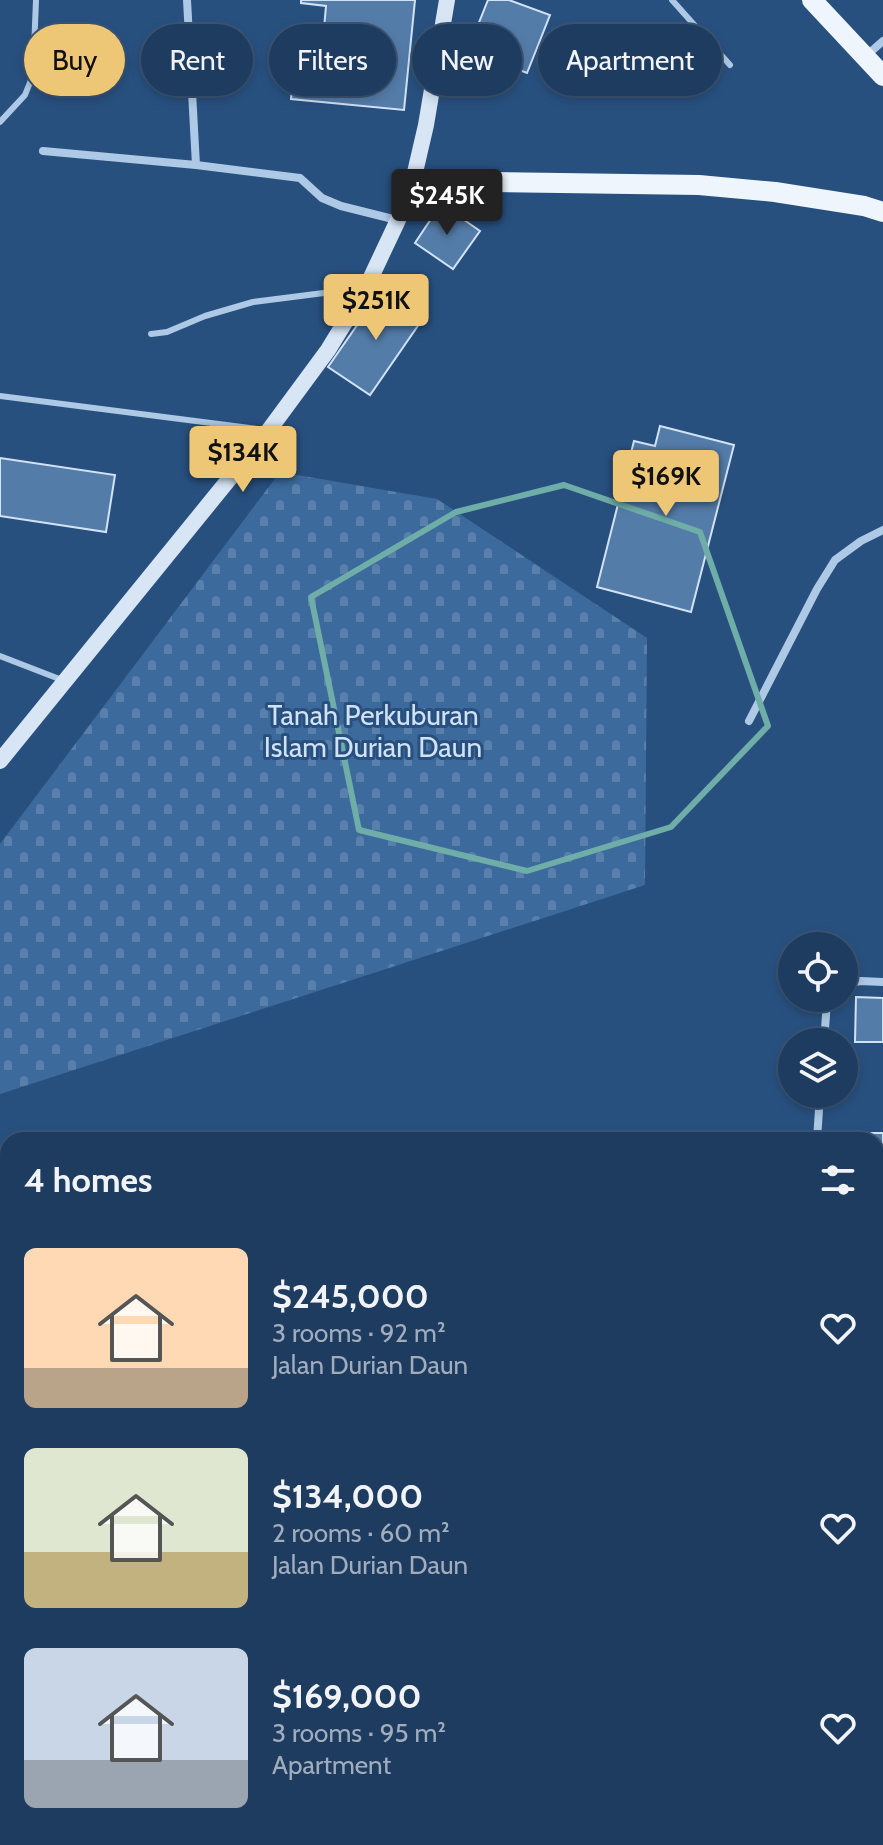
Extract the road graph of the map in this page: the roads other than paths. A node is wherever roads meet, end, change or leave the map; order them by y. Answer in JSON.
{"nodes":[{"id":1,"x":36,"y":0,"type":"edge"},
{"id":2,"x":187,"y":0,"type":"edge"},
{"id":3,"x":447,"y":0,"type":"edge"},
{"id":4,"x":672,"y":0,"type":"edge"},
{"id":5,"x":812,"y":0,"type":"edge"},
{"id":6,"x":883,"y":41,"type":"edge"},
{"id":7,"x":865,"y":57,"type":"junction"},
{"id":8,"x":730,"y":65,"type":"dead end"},
{"id":9,"x":883,"y":76,"type":"edge"},
{"id":10,"x":0,"y":122,"type":"edge"},
{"id":11,"x":43,"y":151,"type":"dead end"},
{"id":12,"x":196,"y":165,"type":"junction"},
{"id":13,"x":413,"y":181,"type":"junction"},
{"id":14,"x":883,"y":212,"type":"edge"},
{"id":15,"x":398,"y":220,"type":"junction"},
{"id":16,"x":366,"y":288,"type":"junction"},
{"id":17,"x":151,"y":334,"type":"dead end"},
{"id":18,"x":0,"y":396,"type":"edge"},
{"id":19,"x":269,"y":430,"type":"junction"},
{"id":20,"x":883,"y":530,"type":"edge"},
{"id":21,"x":0,"y":656,"type":"edge"},
{"id":22,"x":66,"y":682,"type":"junction"},
{"id":23,"x":749,"y":721,"type":"dead end"},
{"id":24,"x":0,"y":761,"type":"edge"},
{"id":25,"x":858,"y":982,"type":"edge"},
{"id":26,"x":883,"y":982,"type":"edge"},
{"id":27,"x":819,"y":1108,"type":"edge"},
{"id":28,"x":818,"y":1132,"type":"edge"}],
"edges":[{"from":1,"to":10,"type":"lane"},
{"from":2,"to":12,"type":"street"},
{"from":3,"to":13,"type":"street"},
{"from":4,"to":8,"type":"lane"},
{"from":5,"to":7,"type":"main road"},
{"from":6,"to":7,"type":"street"},
{"from":7,"to":9,"type":"main road"},
{"from":11,"to":12,"type":"street"},
{"from":12,"to":15,"type":"street"},
{"from":13,"to":14,"type":"main road"},
{"from":13,"to":15,"type":"street"},
{"from":15,"to":16,"type":"street"},
{"from":16,"to":17,"type":"lane"},
{"from":16,"to":19,"type":"street"},
{"from":18,"to":19,"type":"lane"},
{"from":19,"to":22,"type":"street"},
{"from":20,"to":23,"type":"street"},
{"from":21,"to":22,"type":"lane"},
{"from":22,"to":24,"type":"street"},
{"from":25,"to":26,"type":"street"},
{"from":27,"to":28,"type":"street"}]}
